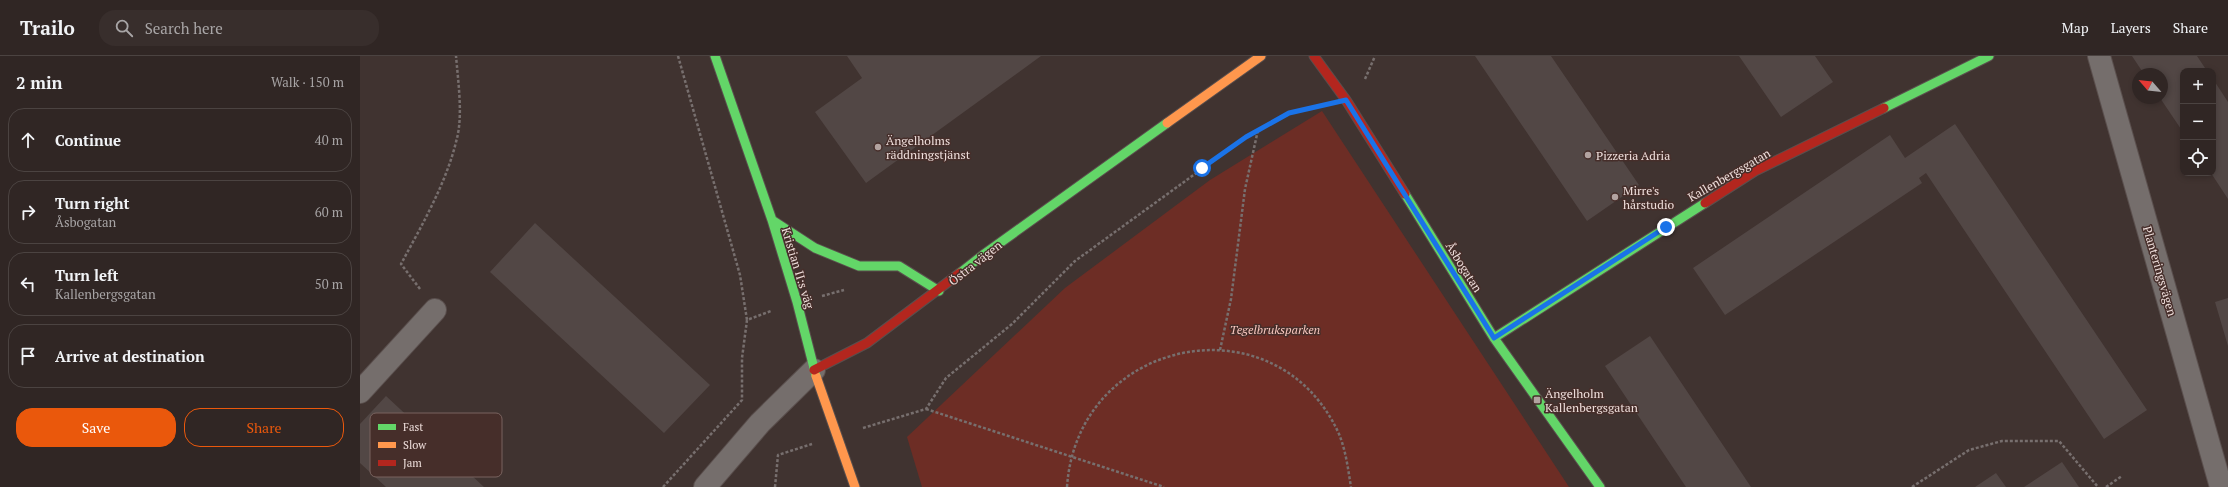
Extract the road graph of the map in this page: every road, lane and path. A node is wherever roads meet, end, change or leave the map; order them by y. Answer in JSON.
{"nodes":[{"id":1,"x":456,"y":56,"type":"edge"},
{"id":2,"x":678,"y":56,"type":"edge"},
{"id":3,"x":715,"y":56,"type":"edge"},
{"id":4,"x":1261,"y":56,"type":"edge"},
{"id":5,"x":1314,"y":56,"type":"edge"},
{"id":6,"x":1989,"y":56,"type":"edge"},
{"id":7,"x":2099,"y":56,"type":"edge"},
{"id":8,"x":1346,"y":100,"type":"junction"},
{"id":9,"x":1258,"y":129,"type":"junction"},
{"id":10,"x":772,"y":220,"type":"junction"},
{"id":11,"x":939,"y":291,"type":"junction"},
{"id":12,"x":797,"y":302,"type":"junction"},
{"id":13,"x":435,"y":310,"type":"joint"},
{"id":14,"x":747,"y":320,"type":"junction"},
{"id":15,"x":1494,"y":338,"type":"junction"},
{"id":16,"x":1220,"y":350,"type":"junction"},
{"id":17,"x":814,"y":370,"type":"junction"},
{"id":18,"x":360,"y":392,"type":"edge"},
{"id":19,"x":926,"y":409,"type":"junction"},
{"id":20,"x":838,"y":435,"type":"junction"},
{"id":21,"x":1072,"y":456,"type":"junction"},
{"id":22,"x":2122,"y":476,"type":"dead end"},
{"id":23,"x":663,"y":487,"type":"edge"},
{"id":24,"x":705,"y":487,"type":"edge"},
{"id":25,"x":775,"y":487,"type":"edge"},
{"id":26,"x":855,"y":487,"type":"edge"},
{"id":27,"x":1067,"y":487,"type":"edge"},
{"id":28,"x":1164,"y":487,"type":"edge"},
{"id":29,"x":1351,"y":487,"type":"edge"},
{"id":30,"x":1600,"y":487,"type":"edge"},
{"id":31,"x":1912,"y":487,"type":"edge"},
{"id":32,"x":2098,"y":487,"type":"edge"},
{"id":33,"x":2106,"y":487,"type":"edge"},
{"id":34,"x":2221,"y":487,"type":"edge"}],
"edges":[{"from":1,"to":13,"type":"path"},
{"from":2,"to":14,"type":"path"},
{"from":3,"to":10,"type":"main road","name":"Kristian II:s väg"},
{"from":4,"to":11,"type":"main road","name":"Östra vägen"},
{"from":5,"to":8,"type":"main road","name":"Åsbogatan"},
{"from":6,"to":15,"type":"main road","name":"Kallenbergsgatan"},
{"from":7,"to":34,"type":"street","name":"Planteringsvägen"},
{"from":8,"to":9,"type":"path"},
{"from":8,"to":15,"type":"main road","name":"Åsbogatan"},
{"from":9,"to":16,"type":"path"},
{"from":9,"to":19,"type":"path"},
{"from":10,"to":11,"type":"main road"},
{"from":10,"to":12,"type":"main road","name":"Kristian II:s väg"},
{"from":11,"to":17,"type":"main road","name":"Östra vägen"},
{"from":12,"to":14,"type":"path"},
{"from":12,"to":17,"type":"main road","name":"Kristian II:s väg"},
{"from":13,"to":18,"type":"street"},
{"from":14,"to":23,"type":"path"},
{"from":15,"to":30,"type":"main road","name":"Åsbogatan"},
{"from":16,"to":21,"type":"path"},
{"from":16,"to":29,"type":"path"},
{"from":17,"to":20,"type":"main road","name":"Kristian II:s väg"},
{"from":17,"to":24,"type":"street","name":"Östra vägen"},
{"from":19,"to":20,"type":"path"},
{"from":19,"to":21,"type":"path"},
{"from":20,"to":25,"type":"path"},
{"from":20,"to":26,"type":"main road","name":"Kristian II:s väg"},
{"from":21,"to":27,"type":"path"},
{"from":21,"to":28,"type":"path"},
{"from":22,"to":33,"type":"path"},
{"from":31,"to":32,"type":"path"}]}
